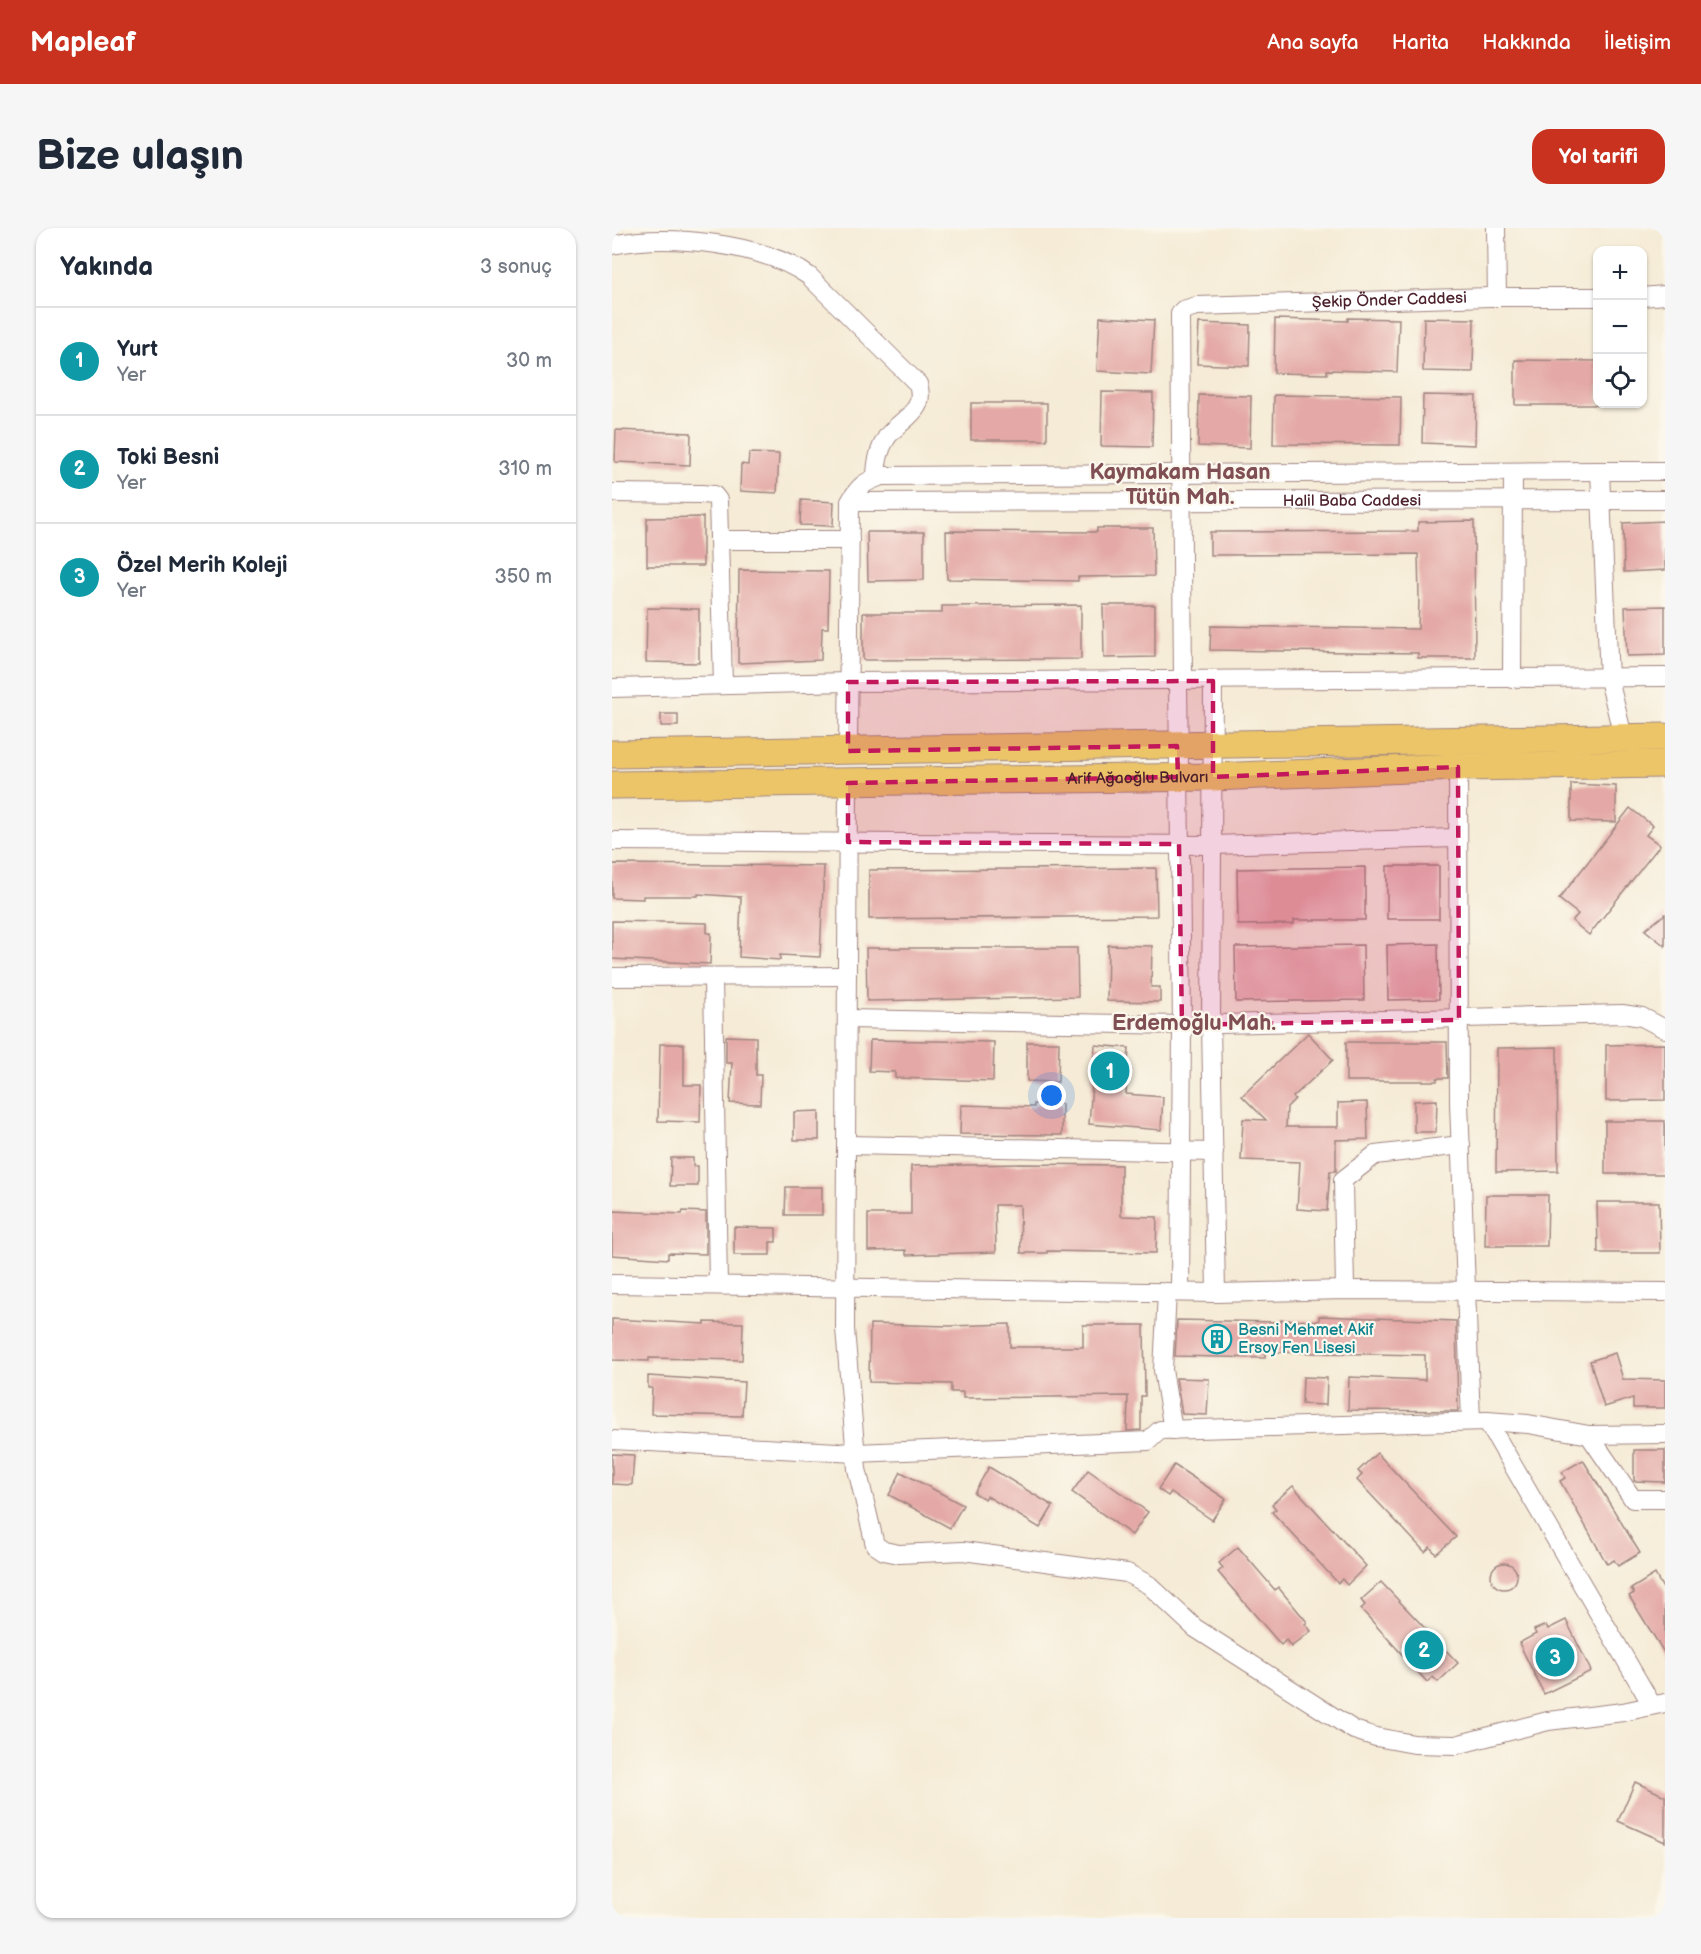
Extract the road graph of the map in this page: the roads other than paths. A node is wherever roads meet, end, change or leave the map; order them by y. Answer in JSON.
{"nodes":[{"id":1,"x":1496,"y":228,"type":"edge"},
{"id":2,"x":612,"y":245,"type":"edge"},
{"id":3,"x":1665,"y":295,"type":"edge"},
{"id":4,"x":1497,"y":297,"type":"junction"},
{"id":5,"x":1593,"y":297,"type":"edge"},
{"id":6,"x":1647,"y":297,"type":"edge"},
{"id":7,"x":1600,"y":471,"type":"junction"},
{"id":8,"x":1665,"y":471,"type":"edge"},
{"id":9,"x":1513,"y":472,"type":"junction"},
{"id":10,"x":1181,"y":475,"type":"junction"},
{"id":11,"x":876,"y":478,"type":"junction"},
{"id":12,"x":612,"y":493,"type":"edge"},
{"id":13,"x":1181,"y":500,"type":"junction"},
{"id":14,"x":1513,"y":500,"type":"junction"},
{"id":15,"x":1602,"y":500,"type":"junction"},
{"id":16,"x":1665,"y":500,"type":"edge"},
{"id":17,"x":850,"y":502,"type":"junction"},
{"id":18,"x":719,"y":540,"type":"junction"},
{"id":19,"x":850,"y":540,"type":"junction"},
{"id":20,"x":1665,"y":677,"type":"edge"},
{"id":21,"x":1512,"y":679,"type":"junction"},
{"id":22,"x":1609,"y":679,"type":"junction"},
{"id":23,"x":1180,"y":681,"type":"junction"},
{"id":24,"x":1212,"y":681,"type":"junction"},
{"id":25,"x":848,"y":682,"type":"junction"},
{"id":26,"x":723,"y":685,"type":"junction"},
{"id":27,"x":612,"y":688,"type":"edge"},
{"id":28,"x":1665,"y":736,"type":"edge"},
{"id":29,"x":1623,"y":737,"type":"junction"},
{"id":30,"x":1177,"y":746,"type":"junction"},
{"id":31,"x":1212,"y":746,"type":"junction"},
{"id":32,"x":848,"y":751,"type":"junction"},
{"id":33,"x":612,"y":754,"type":"edge"},
{"id":34,"x":1665,"y":764,"type":"edge"},
{"id":35,"x":1458,"y":767,"type":"junction"},
{"id":36,"x":1178,"y":777,"type":"junction"},
{"id":37,"x":1213,"y":777,"type":"junction"},
{"id":38,"x":848,"y":783,"type":"junction"},
{"id":39,"x":612,"y":785,"type":"edge"},
{"id":40,"x":1457,"y":838,"type":"junction"},
{"id":41,"x":612,"y":841,"type":"edge"},
{"id":42,"x":848,"y":842,"type":"junction"},
{"id":43,"x":1179,"y":844,"type":"junction"},
{"id":44,"x":1212,"y":845,"type":"junction"},
{"id":45,"x":847,"y":976,"type":"junction"},
{"id":46,"x":612,"y":977,"type":"edge"},
{"id":47,"x":712,"y":977,"type":"junction"},
{"id":48,"x":847,"y":1019,"type":"junction"},
{"id":49,"x":1458,"y":1020,"type":"junction"},
{"id":50,"x":1211,"y":1024,"type":"junction"},
{"id":51,"x":1182,"y":1025,"type":"junction"},
{"id":52,"x":1665,"y":1029,"type":"edge"},
{"id":53,"x":847,"y":1145,"type":"junction"},
{"id":54,"x":1461,"y":1145,"type":"junction"},
{"id":55,"x":1181,"y":1152,"type":"junction"},
{"id":56,"x":1214,"y":1152,"type":"junction"},
{"id":57,"x":612,"y":1284,"type":"edge"},
{"id":58,"x":718,"y":1285,"type":"junction"},
{"id":59,"x":848,"y":1287,"type":"junction"},
{"id":60,"x":1345,"y":1290,"type":"junction"},
{"id":61,"x":1465,"y":1290,"type":"junction"},
{"id":62,"x":1174,"y":1292,"type":"junction"},
{"id":63,"x":1665,"y":1292,"type":"edge"},
{"id":64,"x":1216,"y":1293,"type":"junction"},
{"id":65,"x":1479,"y":1421,"type":"junction"},
{"id":66,"x":1173,"y":1430,"type":"junction"},
{"id":67,"x":1665,"y":1434,"type":"edge"},
{"id":68,"x":1589,"y":1435,"type":"junction"},
{"id":69,"x":612,"y":1440,"type":"edge"},
{"id":70,"x":856,"y":1453,"type":"junction"},
{"id":71,"x":1665,"y":1499,"type":"edge"},
{"id":72,"x":1659,"y":1704,"type":"edge"}],
"edges":[{"from":1,"to":4,"type":"street"},
{"from":2,"to":11,"type":"street"},
{"from":3,"to":6,"type":"street"},
{"from":4,"to":5,"type":"street","name":"Şekip Önder Caddesi"},
{"from":4,"to":10,"type":"street","name":"Şekip Önder Caddesi"},
{"from":7,"to":8,"type":"street"},
{"from":7,"to":9,"type":"street"},
{"from":7,"to":15,"type":"street"},
{"from":9,"to":10,"type":"street"},
{"from":9,"to":14,"type":"street"},
{"from":10,"to":11,"type":"street"},
{"from":10,"to":13,"type":"street"},
{"from":11,"to":17,"type":"street"},
{"from":12,"to":18,"type":"street"},
{"from":13,"to":14,"type":"street","name":"Halil Baba Caddesi"},
{"from":13,"to":17,"type":"street","name":"Halil Baba Caddesi"},
{"from":13,"to":23,"type":"street"},
{"from":14,"to":15,"type":"street","name":"Halil Baba Caddesi"},
{"from":14,"to":21,"type":"street"},
{"from":15,"to":16,"type":"street","name":"Halil Baba Caddesi"},
{"from":15,"to":22,"type":"street"},
{"from":17,"to":19,"type":"street"},
{"from":18,"to":19,"type":"street"},
{"from":18,"to":26,"type":"street"},
{"from":19,"to":25,"type":"street"},
{"from":20,"to":22,"type":"street"},
{"from":21,"to":22,"type":"street"},
{"from":21,"to":24,"type":"street"},
{"from":22,"to":29,"type":"street"},
{"from":23,"to":24,"type":"street"},
{"from":23,"to":25,"type":"street"},
{"from":23,"to":30,"type":"street"},
{"from":24,"to":31,"type":"street"},
{"from":25,"to":26,"type":"street"},
{"from":25,"to":32,"type":"street"},
{"from":26,"to":27,"type":"street"},
{"from":28,"to":29,"type":"highway","name":"Arif Ağaoğlu Bulvarı"},
{"from":29,"to":31,"type":"highway","name":"Arif Ağaoğlu Bulvarı"},
{"from":30,"to":31,"type":"highway","name":"Arif Ağaoğlu Bulvarı"},
{"from":30,"to":32,"type":"highway","name":"Arif Ağaoğlu Bulvarı"},
{"from":30,"to":36,"type":"street"},
{"from":31,"to":37,"type":"street"},
{"from":32,"to":33,"type":"highway","name":"Arif Ağaoğlu Bulvarı"},
{"from":34,"to":35,"type":"highway","name":"Arif Ağaoğlu Bulvarı"},
{"from":35,"to":37,"type":"highway","name":"Arif Ağaoğlu Bulvarı"},
{"from":35,"to":40,"type":"street"},
{"from":36,"to":37,"type":"highway","name":"Arif Ağaoğlu Bulvarı"},
{"from":36,"to":38,"type":"highway","name":"Arif Ağaoğlu Bulvarı"},
{"from":36,"to":43,"type":"street"},
{"from":37,"to":44,"type":"street"},
{"from":38,"to":39,"type":"highway","name":"Arif Ağaoğlu Bulvarı"},
{"from":38,"to":42,"type":"street"},
{"from":40,"to":44,"type":"street"},
{"from":40,"to":49,"type":"street"},
{"from":41,"to":42,"type":"street"},
{"from":42,"to":43,"type":"street"},
{"from":42,"to":45,"type":"street"},
{"from":43,"to":44,"type":"street"},
{"from":43,"to":51,"type":"street"},
{"from":44,"to":50,"type":"street"},
{"from":45,"to":47,"type":"street"},
{"from":45,"to":48,"type":"street"},
{"from":46,"to":47,"type":"street"},
{"from":47,"to":58,"type":"street"},
{"from":48,"to":51,"type":"street"},
{"from":48,"to":53,"type":"street"},
{"from":49,"to":50,"type":"street"},
{"from":49,"to":52,"type":"street"},
{"from":49,"to":54,"type":"street"},
{"from":50,"to":51,"type":"street"},
{"from":50,"to":56,"type":"street"},
{"from":51,"to":55,"type":"street"},
{"from":53,"to":55,"type":"street"},
{"from":53,"to":59,"type":"street"},
{"from":54,"to":60,"type":"street"},
{"from":54,"to":61,"type":"street"},
{"from":55,"to":56,"type":"street"},
{"from":55,"to":62,"type":"street"},
{"from":56,"to":64,"type":"street"},
{"from":57,"to":58,"type":"street"},
{"from":58,"to":59,"type":"street"},
{"from":59,"to":62,"type":"street"},
{"from":59,"to":70,"type":"street"},
{"from":60,"to":61,"type":"street"},
{"from":60,"to":64,"type":"street"},
{"from":61,"to":63,"type":"street"},
{"from":61,"to":65,"type":"street"},
{"from":62,"to":64,"type":"street"},
{"from":62,"to":66,"type":"street"},
{"from":65,"to":66,"type":"street"},
{"from":65,"to":68,"type":"street"},
{"from":65,"to":72,"type":"street"},
{"from":66,"to":70,"type":"street"},
{"from":67,"to":68,"type":"street"},
{"from":68,"to":71,"type":"street"},
{"from":69,"to":70,"type":"street"},
{"from":70,"to":72,"type":"street"}]}
